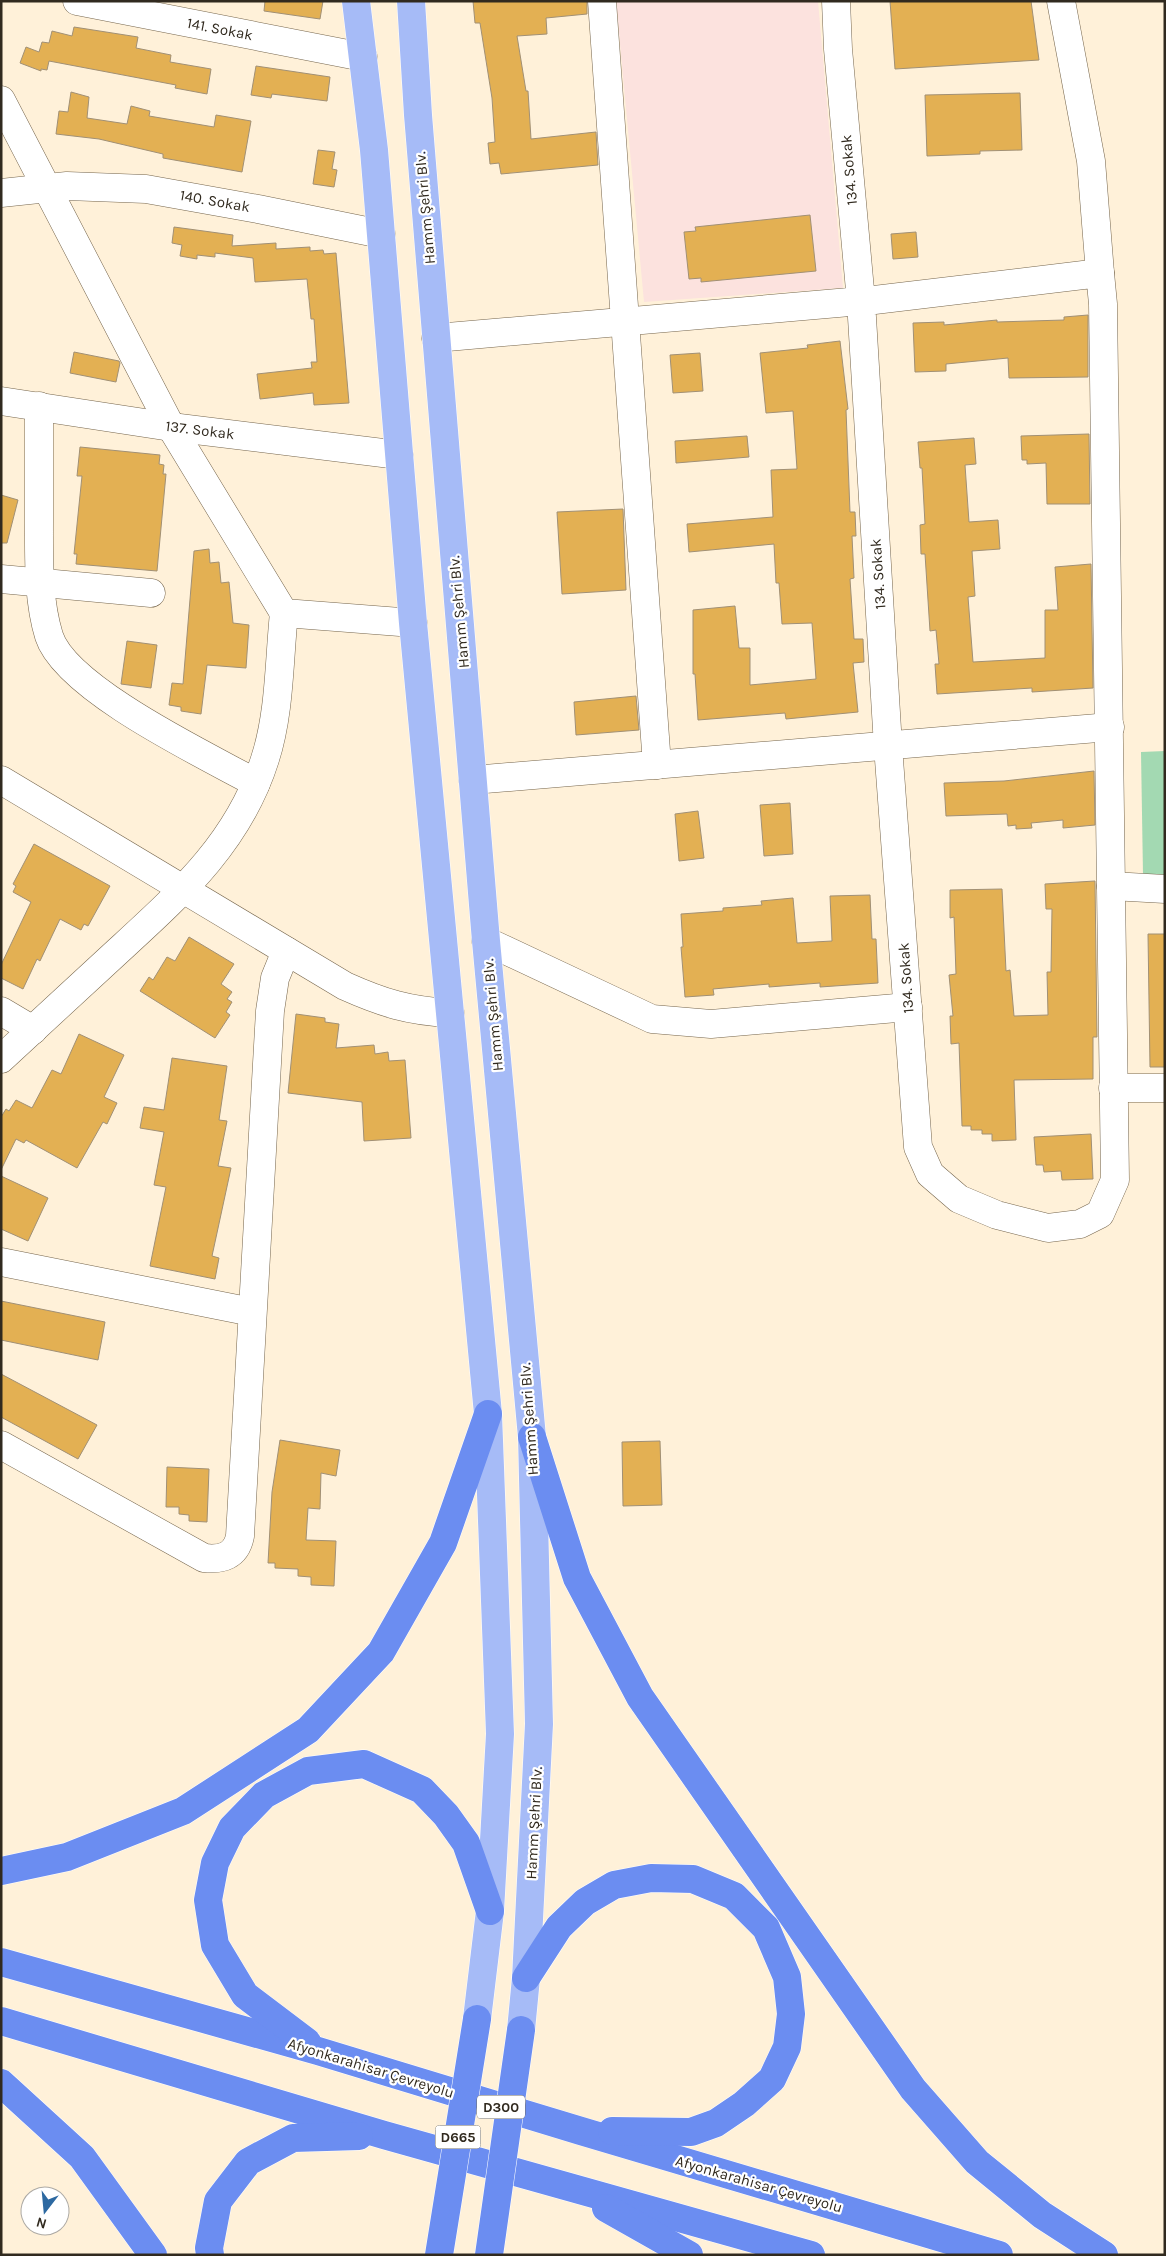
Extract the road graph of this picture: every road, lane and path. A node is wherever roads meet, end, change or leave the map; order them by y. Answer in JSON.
{"nodes":[{"id":1,"x":77,"y":1,"type":"edge"},
{"id":2,"x":356,"y":1,"type":"edge"},
{"id":3,"x":411,"y":1,"type":"edge"},
{"id":4,"x":602,"y":1,"type":"edge"},
{"id":5,"x":836,"y":1,"type":"edge"},
{"id":6,"x":1061,"y":1,"type":"edge"},
{"id":7,"x":144,"y":8,"type":"edge"},
{"id":8,"x":363,"y":58,"type":"junction"},
{"id":9,"x":1,"y":100,"type":"edge"},
{"id":10,"x":47,"y":186,"type":"junction"},
{"id":11,"x":1,"y":193,"type":"edge"},
{"id":12,"x":381,"y":234,"type":"junction"},
{"id":13,"x":1100,"y":273,"type":"junction"},
{"id":14,"x":861,"y":301,"type":"junction"},
{"id":15,"x":626,"y":323,"type":"junction"},
{"id":16,"x":436,"y":338,"type":"junction"},
{"id":17,"x":1,"y":401,"type":"edge"},
{"id":18,"x":38,"y":406,"type":"junction"},
{"id":19,"x":171,"y":427,"type":"junction"},
{"id":20,"x":400,"y":455,"type":"junction"},
{"id":21,"x":1,"y":579,"type":"edge"},
{"id":22,"x":40,"y":583,"type":"junction"},
{"id":23,"x":151,"y":593,"type":"dead end"},
{"id":24,"x":284,"y":613,"type":"junction"},
{"id":25,"x":413,"y":623,"type":"junction"},
{"id":26,"x":1110,"y":728,"type":"junction"},
{"id":27,"x":888,"y":746,"type":"junction"},
{"id":28,"x":657,"y":765,"type":"junction"},
{"id":29,"x":1,"y":780,"type":"edge"},
{"id":30,"x":473,"y":780,"type":"junction"},
{"id":31,"x":256,"y":783,"type":"junction"},
{"id":32,"x":1111,"y":886,"type":"junction"},
{"id":33,"x":1165,"y":889,"type":"edge"},
{"id":34,"x":184,"y":890,"type":"junction"},
{"id":35,"x":486,"y":941,"type":"junction"},
{"id":36,"x":286,"y":951,"type":"junction"},
{"id":37,"x":908,"y":1007,"type":"junction"},
{"id":38,"x":1,"y":1011,"type":"edge"},
{"id":39,"x":450,"y":1013,"type":"junction"},
{"id":40,"x":33,"y":1030,"type":"junction"},
{"id":41,"x":1,"y":1059,"type":"edge"},
{"id":42,"x":1113,"y":1088,"type":"junction"},
{"id":43,"x":1165,"y":1088,"type":"edge"},
{"id":44,"x":1,"y":1262,"type":"edge"},
{"id":45,"x":252,"y":1312,"type":"junction"},
{"id":46,"x":488,"y":1414,"type":"junction"},
{"id":47,"x":532,"y":1437,"type":"junction"},
{"id":48,"x":1,"y":1445,"type":"edge"},
{"id":49,"x":1,"y":1872,"type":"edge"},
{"id":50,"x":490,"y":1911,"type":"junction"},
{"id":51,"x":1,"y":1962,"type":"edge"},
{"id":52,"x":526,"y":1978,"type":"junction"},
{"id":53,"x":477,"y":2019,"type":"joint"},
{"id":54,"x":1,"y":2021,"type":"edge"},
{"id":55,"x":521,"y":2030,"type":"joint"},
{"id":56,"x":318,"y":2051,"type":"junction"},
{"id":57,"x":1,"y":2084,"type":"edge"},
{"id":58,"x":581,"y":2131,"type":"junction"},
{"id":59,"x":384,"y":2135,"type":"junction"},
{"id":60,"x":568,"y":2187,"type":"junction"},
{"id":61,"x":153,"y":2255,"type":"edge"},
{"id":62,"x":210,"y":2255,"type":"edge"},
{"id":63,"x":439,"y":2255,"type":"edge"},
{"id":64,"x":489,"y":2255,"type":"edge"},
{"id":65,"x":689,"y":2255,"type":"edge"},
{"id":66,"x":811,"y":2255,"type":"edge"},
{"id":67,"x":999,"y":2255,"type":"edge"},
{"id":68,"x":1104,"y":2255,"type":"edge"}],
"edges":[{"from":1,"to":7,"type":"street","name":"141. Sokak"},
{"from":2,"to":8,"type":"main road"},
{"from":3,"to":16,"type":"main road","name":"Hamm Şehri Blv."},
{"from":4,"to":15,"type":"street"},
{"from":5,"to":14,"type":"street","name":"134. Sokak"},
{"from":6,"to":13,"type":"street","name":"134. Sokak"},
{"from":7,"to":8,"type":"street","name":"141. Sokak"},
{"from":8,"to":12,"type":"main road"},
{"from":9,"to":10,"type":"street"},
{"from":10,"to":11,"type":"street","name":"140. Sokak"},
{"from":10,"to":12,"type":"street","name":"140. Sokak"},
{"from":10,"to":19,"type":"street"},
{"from":12,"to":20,"type":"main road"},
{"from":13,"to":14,"type":"street"},
{"from":13,"to":26,"type":"street","name":"134. Sokak"},
{"from":14,"to":15,"type":"street"},
{"from":14,"to":27,"type":"street","name":"134. Sokak"},
{"from":15,"to":16,"type":"street"},
{"from":15,"to":28,"type":"street"},
{"from":16,"to":30,"type":"main road","name":"Hamm Şehri Blv."},
{"from":17,"to":18,"type":"street","name":"137. Sokak"},
{"from":18,"to":19,"type":"street","name":"137. Sokak"},
{"from":18,"to":22,"type":"street"},
{"from":19,"to":20,"type":"street","name":"137. Sokak"},
{"from":19,"to":24,"type":"street"},
{"from":20,"to":25,"type":"main road"},
{"from":21,"to":22,"type":"street"},
{"from":22,"to":23,"type":"street"},
{"from":22,"to":31,"type":"street"},
{"from":24,"to":25,"type":"street"},
{"from":24,"to":31,"type":"street"},
{"from":25,"to":39,"type":"main road"},
{"from":26,"to":27,"type":"street"},
{"from":26,"to":32,"type":"street","name":"134. Sokak"},
{"from":27,"to":28,"type":"street"},
{"from":27,"to":37,"type":"street","name":"134. Sokak"},
{"from":28,"to":30,"type":"street"},
{"from":29,"to":34,"type":"street"},
{"from":30,"to":35,"type":"main road","name":"Hamm Şehri Blv."},
{"from":31,"to":34,"type":"street"},
{"from":32,"to":33,"type":"street"},
{"from":32,"to":42,"type":"street","name":"134. Sokak"},
{"from":34,"to":36,"type":"street"},
{"from":34,"to":40,"type":"street"},
{"from":35,"to":37,"type":"street"},
{"from":35,"to":47,"type":"main road","name":"Hamm Şehri Blv."},
{"from":36,"to":39,"type":"street"},
{"from":36,"to":45,"type":"street"},
{"from":37,"to":42,"type":"street","name":"134. Sokak"},
{"from":38,"to":40,"type":"street"},
{"from":39,"to":46,"type":"main road"},
{"from":40,"to":41,"type":"street"},
{"from":42,"to":43,"type":"street"},
{"from":44,"to":45,"type":"street"},
{"from":45,"to":48,"type":"street"},
{"from":46,"to":49,"type":"highway"},
{"from":46,"to":50,"type":"main road"},
{"from":47,"to":52,"type":"main road","name":"Hamm Şehri Blv."},
{"from":47,"to":68,"type":"highway"},
{"from":50,"to":53,"type":"main road"},
{"from":50,"to":56,"type":"highway"},
{"from":51,"to":56,"type":"highway","name":"Afyonkarahisar Çevreyolu","number":"D300"},
{"from":52,"to":55,"type":"main road","name":"Hamm Şehri Blv."},
{"from":52,"to":58,"type":"highway"},
{"from":53,"to":63,"type":"highway","number":"D665","bridge":true},
{"from":54,"to":59,"type":"highway"},
{"from":55,"to":64,"type":"highway","bridge":true},
{"from":56,"to":58,"type":"highway","name":"Afyonkarahisar Çevreyolu","number":"D300"},
{"from":57,"to":61,"type":"highway"},
{"from":58,"to":67,"type":"highway","name":"Afyonkarahisar Çevreyolu","number":"D300"},
{"from":59,"to":60,"type":"highway"},
{"from":59,"to":62,"type":"highway"},
{"from":60,"to":65,"type":"highway"},
{"from":60,"to":66,"type":"highway"}]}
